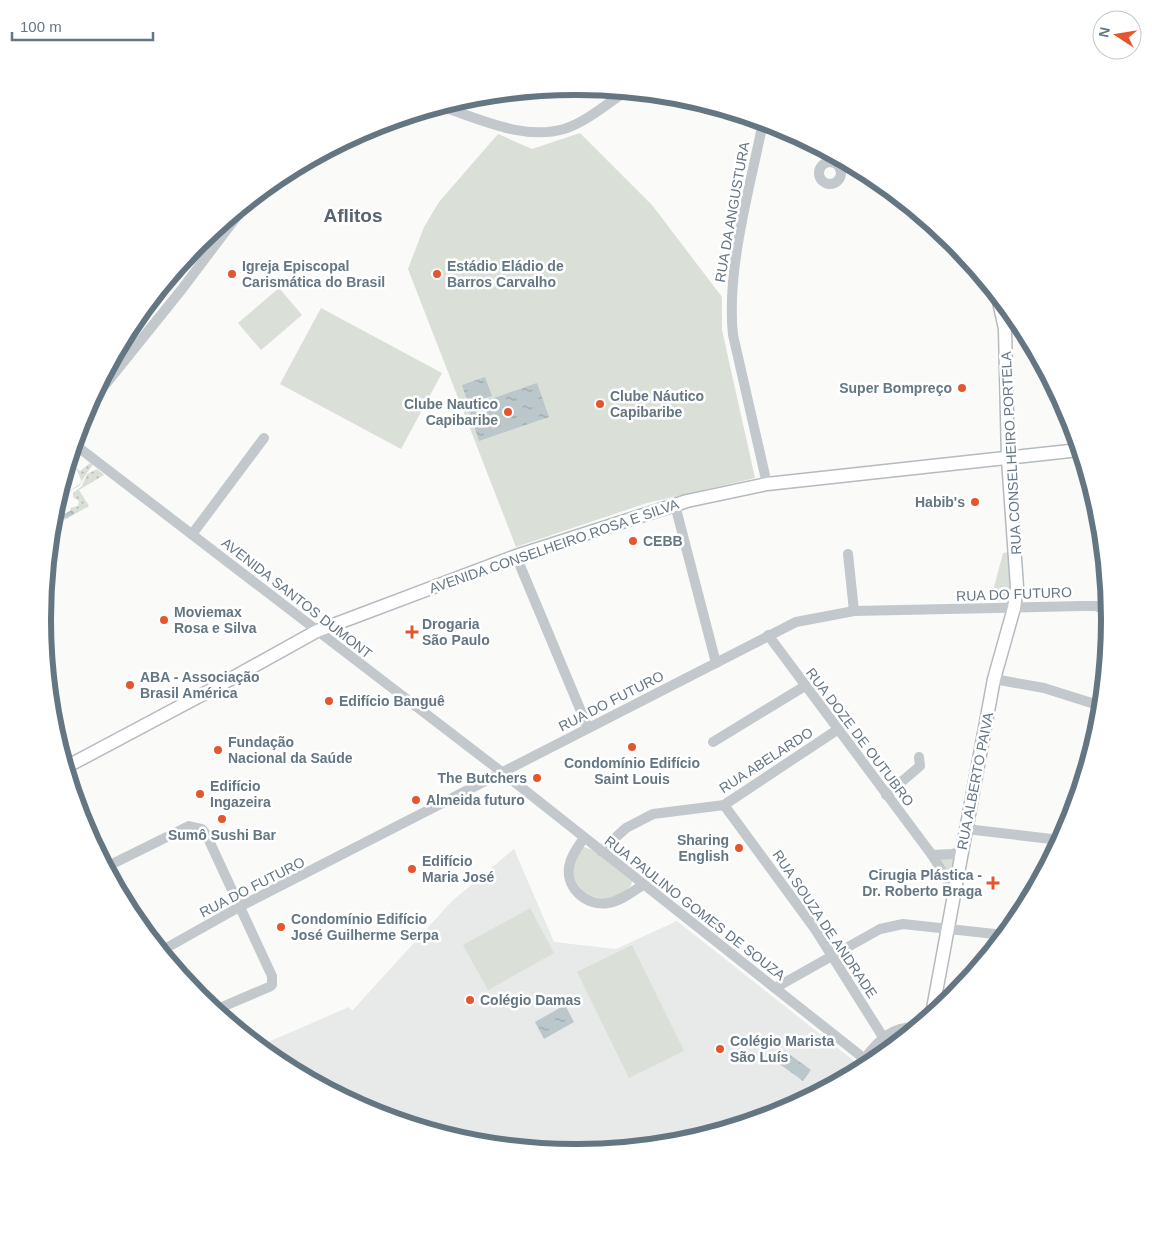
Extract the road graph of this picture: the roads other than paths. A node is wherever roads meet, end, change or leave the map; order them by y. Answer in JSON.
{"nodes":[{"id":1,"x":617,"y":97,"type":"edge"},
{"id":2,"x":453,"y":110,"type":"edge"},
{"id":3,"x":762,"y":129,"type":"edge"},
{"id":4,"x":843,"y":168,"type":"edge"},
{"id":5,"x":840,"y":169,"type":"dead end"},
{"id":6,"x":231,"y":224,"type":"edge"},
{"id":7,"x":1002,"y":313,"type":"edge"},
{"id":8,"x":1012,"y":327,"type":"edge"},
{"id":9,"x":1005,"y":329,"type":"junction"},
{"id":10,"x":109,"y":380,"type":"edge"},
{"id":11,"x":264,"y":438,"type":"dead end"},
{"id":12,"x":80,"y":448,"type":"edge"},
{"id":13,"x":1073,"y":451,"type":"edge"},
{"id":14,"x":1008,"y":459,"type":"junction"},
{"id":15,"x":767,"y":484,"type":"junction"},
{"id":16,"x":675,"y":505,"type":"junction"},
{"id":17,"x":193,"y":533,"type":"junction"},
{"id":18,"x":848,"y":554,"type":"dead end"},
{"id":19,"x":516,"y":556,"type":"junction"},
{"id":20,"x":1014,"y":608,"type":"junction"},
{"id":21,"x":1101,"y":608,"type":"edge"},
{"id":22,"x":854,"y":612,"type":"junction"},
{"id":23,"x":318,"y":631,"type":"junction"},
{"id":24,"x":768,"y":636,"type":"junction"},
{"id":25,"x":716,"y":663,"type":"junction"},
{"id":26,"x":994,"y":679,"type":"junction"},
{"id":27,"x":805,"y":686,"type":"junction"},
{"id":28,"x":1094,"y":704,"type":"edge"},
{"id":29,"x":588,"y":728,"type":"junction"},
{"id":30,"x":837,"y":730,"type":"junction"},
{"id":31,"x":713,"y":742,"type":"dead end"},
{"id":32,"x":920,"y":757,"type":"dead end"},
{"id":33,"x":71,"y":761,"type":"edge"},
{"id":34,"x":503,"y":774,"type":"junction"},
{"id":35,"x":886,"y":795,"type":"junction"},
{"id":36,"x":724,"y":805,"type":"junction"},
{"id":37,"x":966,"y":829,"type":"junction"},
{"id":38,"x":583,"y":839,"type":"junction"},
{"id":39,"x":1053,"y":839,"type":"edge"},
{"id":40,"x":600,"y":851,"type":"junction"},
{"id":41,"x":962,"y":851,"type":"junction"},
{"id":42,"x":932,"y":855,"type":"junction"},
{"id":43,"x":112,"y":864,"type":"edge"},
{"id":44,"x":643,"y":885,"type":"junction"},
{"id":45,"x":954,"y":891,"type":"junction"},
{"id":46,"x":241,"y":906,"type":"junction"},
{"id":47,"x":947,"y":928,"type":"junction"},
{"id":48,"x":996,"y":934,"type":"edge"},
{"id":49,"x":167,"y":948,"type":"edge"},
{"id":50,"x":831,"y":954,"type":"junction"},
{"id":51,"x":775,"y":988,"type":"junction"},
{"id":52,"x":934,"y":1003,"type":"edge"},
{"id":53,"x":222,"y":1007,"type":"edge"},
{"id":54,"x":905,"y":1028,"type":"edge"},
{"id":55,"x":882,"y":1037,"type":"junction"},
{"id":56,"x":873,"y":1052,"type":"edge"},
{"id":57,"x":864,"y":1058,"type":"edge"}],
"edges":[{"from":1,"to":2,"type":"street"},
{"from":3,"to":15,"type":"street","name":"RUA DA ANGUSTURA"},
{"from":4,"to":5,"type":"street"},
{"from":6,"to":10,"type":"street"},
{"from":7,"to":9,"type":"main road","name":"RUA CONSELHEIRO PORTELA"},
{"from":8,"to":9,"type":"street"},
{"from":9,"to":14,"type":"main road","name":"RUA CONSELHEIRO PORTELA"},
{"from":11,"to":17,"type":"street"},
{"from":12,"to":17,"type":"street","name":"AVENIDA SANTOS DUMONT"},
{"from":13,"to":14,"type":"main road","name":"AVENIDA CONSELHEIRO ROSA E SILVA"},
{"from":14,"to":15,"type":"main road","name":"AVENIDA CONSELHEIRO ROSA E SILVA"},
{"from":14,"to":20,"type":"main road","name":"RUA CONSELHEIRO PORTELA"},
{"from":15,"to":16,"type":"main road","name":"AVENIDA CONSELHEIRO ROSA E SILVA"},
{"from":16,"to":19,"type":"main road","name":"AVENIDA CONSELHEIRO ROSA E SILVA"},
{"from":16,"to":25,"type":"street"},
{"from":17,"to":23,"type":"street","name":"AVENIDA SANTOS DUMONT"},
{"from":18,"to":22,"type":"street"},
{"from":19,"to":23,"type":"main road","name":"AVENIDA CONSELHEIRO ROSA E SILVA"},
{"from":19,"to":29,"type":"street"},
{"from":20,"to":21,"type":"street","name":"RUA DO FUTURO"},
{"from":20,"to":22,"type":"street","name":"RUA DO FUTURO"},
{"from":20,"to":26,"type":"main road","name":"RUA ALBERTO PAIVA"},
{"from":22,"to":24,"type":"street","name":"RUA DO FUTURO"},
{"from":23,"to":33,"type":"main road","name":"AVENIDA CONSELHEIRO ROSA E SILVA"},
{"from":23,"to":34,"type":"street","name":"AVENIDA SANTOS DUMONT"},
{"from":24,"to":25,"type":"street","name":"RUA DO FUTURO"},
{"from":24,"to":27,"type":"street","name":"RUA DOZE DE OUTUBRO"},
{"from":25,"to":29,"type":"street","name":"RUA DO FUTURO"},
{"from":26,"to":28,"type":"street"},
{"from":26,"to":37,"type":"main road","name":"RUA ALBERTO PAIVA"},
{"from":27,"to":30,"type":"street","name":"RUA DOZE DE OUTUBRO"},
{"from":27,"to":31,"type":"street"},
{"from":29,"to":34,"type":"street","name":"RUA DO FUTURO"},
{"from":30,"to":35,"type":"street","name":"RUA DOZE DE OUTUBRO"},
{"from":30,"to":36,"type":"street","name":"RUA ABELARDO"},
{"from":32,"to":35,"type":"street"},
{"from":34,"to":38,"type":"street","name":"RUA PAULINO GOMES DE SOUZA"},
{"from":34,"to":46,"type":"street","name":"RUA DO FUTURO"},
{"from":35,"to":42,"type":"street","name":"RUA DOZE DE OUTUBRO"},
{"from":36,"to":40,"type":"street","name":"RUA ABELARDO"},
{"from":36,"to":50,"type":"street","name":"RUA SOUZA DE ANDRADE"},
{"from":37,"to":39,"type":"street"},
{"from":37,"to":41,"type":"main road","name":"RUA ALBERTO PAIVA"},
{"from":38,"to":40,"type":"street","name":"RUA PAULINO GOMES DE SOUZA"},
{"from":38,"to":44,"type":"street"},
{"from":40,"to":44,"type":"street","name":"RUA PAULINO GOMES DE SOUZA"},
{"from":41,"to":42,"type":"street"},
{"from":41,"to":45,"type":"main road","name":"RUA ALBERTO PAIVA"},
{"from":42,"to":45,"type":"street","name":"RUA DOZE DE OUTUBRO"},
{"from":43,"to":46,"type":"street"},
{"from":44,"to":51,"type":"street","name":"RUA PAULINO GOMES DE SOUZA"},
{"from":45,"to":47,"type":"main road","name":"RUA ALBERTO PAIVA"},
{"from":46,"to":49,"type":"street","name":"RUA DO FUTURO"},
{"from":46,"to":53,"type":"street"},
{"from":47,"to":48,"type":"street"},
{"from":47,"to":50,"type":"street"},
{"from":47,"to":52,"type":"main road","name":"RUA ALBERTO PAIVA"},
{"from":50,"to":51,"type":"street"},
{"from":50,"to":55,"type":"street","name":"RUA SOUZA DE ANDRADE"},
{"from":51,"to":57,"type":"street","name":"RUA PAULINO GOMES DE SOUZA"},
{"from":54,"to":55,"type":"street"},
{"from":55,"to":56,"type":"street"}]}
